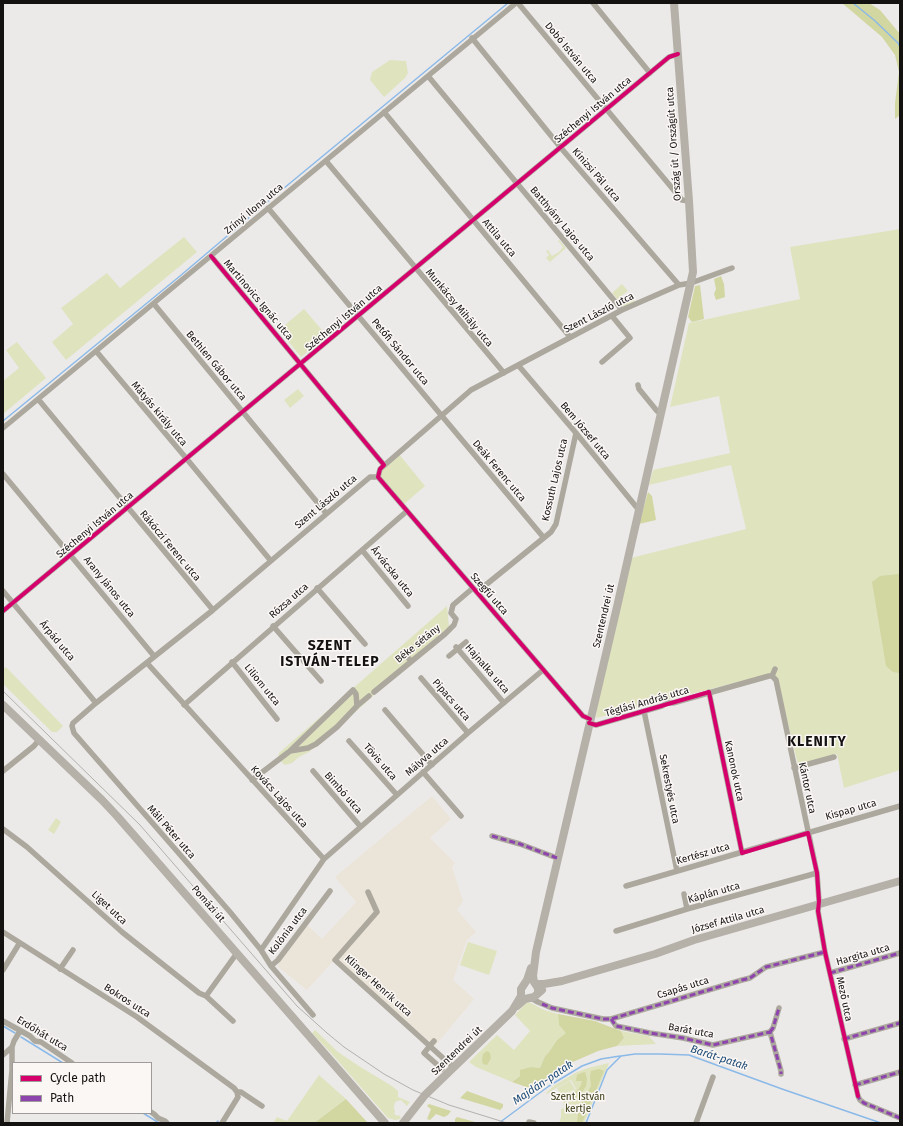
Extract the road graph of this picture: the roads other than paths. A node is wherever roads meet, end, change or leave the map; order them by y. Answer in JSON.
{"nodes":[{"id":1,"x":517,"y":3,"type":"edge"},
{"id":2,"x":593,"y":3,"type":"edge"},
{"id":3,"x":672,"y":4,"type":"edge"},
{"id":4,"x":472,"y":38,"type":"junction"},
{"id":5,"x":678,"y":54,"type":"junction"},
{"id":6,"x":650,"y":73,"type":"junction"},
{"id":7,"x":428,"y":76,"type":"junction"},
{"id":8,"x":606,"y":110,"type":"junction"},
{"id":9,"x":384,"y":112,"type":"junction"},
{"id":10,"x":561,"y":148,"type":"junction"},
{"id":11,"x":326,"y":160,"type":"junction"},
{"id":12,"x":517,"y":184,"type":"junction"},
{"id":13,"x":689,"y":202,"type":"junction"},
{"id":14,"x":268,"y":208,"type":"junction"},
{"id":15,"x":473,"y":221,"type":"junction"},
{"id":16,"x":211,"y":256,"type":"junction"},
{"id":17,"x":732,"y":268,"type":"dead end"},
{"id":18,"x":416,"y":269,"type":"junction"},
{"id":19,"x":691,"y":283,"type":"junction"},
{"id":20,"x":679,"y":285,"type":"junction"},
{"id":21,"x":154,"y":304,"type":"junction"},
{"id":22,"x":622,"y":310,"type":"junction"},
{"id":23,"x":358,"y":316,"type":"junction"},
{"id":24,"x":612,"y":316,"type":"junction"},
{"id":25,"x":570,"y":338,"type":"junction"},
{"id":26,"x":96,"y":351,"type":"junction"},
{"id":27,"x":602,"y":362,"type":"dead end"},
{"id":28,"x":301,"y":364,"type":"junction"},
{"id":29,"x":518,"y":366,"type":"junction"},
{"id":30,"x":504,"y":373,"type":"junction"},
{"id":31,"x":638,"y":385,"type":"dead end"},
{"id":32,"x":38,"y":399,"type":"junction"},
{"id":33,"x":242,"y":411,"type":"junction"},
{"id":34,"x":660,"y":413,"type":"junction"},
{"id":35,"x":441,"y":415,"type":"junction"},
{"id":36,"x":3,"y":428,"type":"edge"},
{"id":37,"x":576,"y":433,"type":"junction"},
{"id":38,"x":186,"y":458,"type":"junction"},
{"id":39,"x":384,"y":465,"type":"junction"},
{"id":40,"x":3,"y":474,"type":"edge"},
{"id":41,"x":378,"y":477,"type":"junction"},
{"id":42,"x":128,"y":508,"type":"junction"},
{"id":43,"x":638,"y":509,"type":"junction"},
{"id":44,"x":408,"y":511,"type":"junction"},
{"id":45,"x":326,"y":513,"type":"junction"},
{"id":46,"x":544,"y":538,"type":"junction"},
{"id":47,"x":362,"y":550,"type":"junction"},
{"id":48,"x":71,"y":555,"type":"junction"},
{"id":49,"x":271,"y":561,"type":"junction"},
{"id":50,"x":317,"y":588,"type":"junction"},
{"id":51,"x":3,"y":590,"type":"edge"},
{"id":52,"x":475,"y":590,"type":"junction"},
{"id":53,"x":13,"y":602,"type":"junction"},
{"id":54,"x":408,"y":606,"type":"dead end"},
{"id":55,"x":213,"y":610,"type":"junction"},
{"id":56,"x":3,"y":611,"type":"edge"},
{"id":57,"x":274,"y":626,"type":"junction"},
{"id":58,"x":466,"y":642,"type":"dead end"},
{"id":59,"x":365,"y":644,"type":"dead end"},
{"id":60,"x":457,"y":648,"type":"junction"},
{"id":61,"x":403,"y":652,"type":"dead end"},
{"id":62,"x":154,"y":656,"type":"junction"},
{"id":63,"x":449,"y":656,"type":"dead end"},
{"id":64,"x":411,"y":661,"type":"junction"},
{"id":65,"x":232,"y":662,"type":"junction"},
{"id":66,"x":147,"y":663,"type":"junction"},
{"id":67,"x":775,"y":669,"type":"dead end"},
{"id":68,"x":543,"y":670,"type":"junction"},
{"id":69,"x":772,"y":676,"type":"junction"},
{"id":70,"x":421,"y":678,"type":"dead end"},
{"id":71,"x":321,"y":681,"type":"dead end"},
{"id":72,"x":374,"y":692,"type":"dead end"},
{"id":73,"x":709,"y":692,"type":"junction"},
{"id":74,"x":369,"y":696,"type":"dead end"},
{"id":75,"x":96,"y":703,"type":"junction"},
{"id":76,"x":504,"y":703,"type":"junction"},
{"id":77,"x":3,"y":705,"type":"edge"},
{"id":78,"x":184,"y":705,"type":"junction"},
{"id":79,"x":357,"y":706,"type":"junction"},
{"id":80,"x":385,"y":710,"type":"dead end"},
{"id":81,"x":644,"y":711,"type":"junction"},
{"id":82,"x":277,"y":719,"type":"dead end"},
{"id":83,"x":590,"y":721,"type":"junction"},
{"id":84,"x":73,"y":723,"type":"joint"},
{"id":85,"x":468,"y":733,"type":"junction"},
{"id":86,"x":39,"y":740,"type":"junction"},
{"id":87,"x":349,"y":741,"type":"dead end"},
{"id":88,"x":290,"y":751,"type":"junction"},
{"id":89,"x":834,"y":757,"type":"dead end"},
{"id":90,"x":432,"y":764,"type":"junction"},
{"id":91,"x":794,"y":768,"type":"junction"},
{"id":92,"x":3,"y":771,"type":"edge"},
{"id":93,"x":313,"y":771,"type":"dead end"},
{"id":94,"x":424,"y":772,"type":"junction"},
{"id":95,"x":252,"y":780,"type":"junction"},
{"id":96,"x":397,"y":795,"type":"junction"},
{"id":97,"x":900,"y":806,"type":"edge"},
{"id":98,"x":461,"y":816,"type":"dead end"},
{"id":99,"x":360,"y":826,"type":"junction"},
{"id":100,"x":3,"y":829,"type":"edge"},
{"id":101,"x":808,"y":832,"type":"junction"},
{"id":102,"x":492,"y":836,"type":"dead end"},
{"id":103,"x":742,"y":852,"type":"junction"},
{"id":104,"x":558,"y":858,"type":"junction"},
{"id":105,"x":324,"y":859,"type":"junction"},
{"id":106,"x":677,"y":871,"type":"junction"},
{"id":107,"x":817,"y":873,"type":"junction"},
{"id":108,"x":900,"y":881,"type":"edge"},
{"id":109,"x":626,"y":886,"type":"dead end"},
{"id":110,"x":330,"y":891,"type":"dead end"},
{"id":111,"x":368,"y":892,"type":"dead end"},
{"id":112,"x":684,"y":894,"type":"dead end"},
{"id":113,"x":819,"y":904,"type":"junction"},
{"id":114,"x":687,"y":909,"type":"junction"},
{"id":115,"x":616,"y":931,"type":"dead end"},
{"id":116,"x":3,"y":932,"type":"edge"},
{"id":117,"x":19,"y":944,"type":"junction"},
{"id":118,"x":73,"y":950,"type":"dead end"},
{"id":119,"x":261,"y":950,"type":"junction"},
{"id":120,"x":536,"y":952,"type":"junction"},
{"id":121,"x":825,"y":952,"type":"junction"},
{"id":122,"x":237,"y":953,"type":"junction"},
{"id":123,"x":900,"y":953,"type":"edge"},
{"id":124,"x":272,"y":966,"type":"junction"},
{"id":125,"x":60,"y":969,"type":"junction"},
{"id":126,"x":3,"y":970,"type":"edge"},
{"id":127,"x":830,"y":973,"type":"junction"},
{"id":128,"x":523,"y":987,"type":"junction"},
{"id":129,"x":534,"y":991,"type":"junction"},
{"id":130,"x":206,"y":996,"type":"junction"},
{"id":131,"x":779,"y":1008,"type":"dead end"},
{"id":132,"x":512,"y":1011,"type":"junction"},
{"id":133,"x":313,"y":1015,"type":"dead end"},
{"id":134,"x":611,"y":1019,"type":"junction"},
{"id":135,"x":3,"y":1021,"type":"edge"},
{"id":136,"x":233,"y":1021,"type":"dead end"},
{"id":137,"x":900,"y":1023,"type":"edge"},
{"id":138,"x":20,"y":1032,"type":"junction"},
{"id":139,"x":770,"y":1032,"type":"junction"},
{"id":140,"x":844,"y":1039,"type":"junction"},
{"id":141,"x":432,"y":1044,"type":"junction"},
{"id":142,"x":12,"y":1047,"type":"junction"},
{"id":143,"x":3,"y":1055,"type":"edge"},
{"id":144,"x":11,"y":1059,"type":"junction"},
{"id":145,"x":71,"y":1062,"type":"edge"},
{"id":146,"x":454,"y":1068,"type":"junction"},
{"id":147,"x":442,"y":1069,"type":"dead end"},
{"id":148,"x":900,"y":1072,"type":"edge"},
{"id":149,"x":781,"y":1074,"type":"dead end"},
{"id":150,"x":713,"y":1077,"type":"dead end"},
{"id":151,"x":855,"y":1085,"type":"junction"},
{"id":152,"x":237,"y":1092,"type":"junction"},
{"id":153,"x":262,"y":1106,"type":"dead end"},
{"id":154,"x":152,"y":1113,"type":"edge"},
{"id":155,"x":900,"y":1118,"type":"edge"},
{"id":156,"x":387,"y":1122,"type":"edge"},
{"id":157,"x":8,"y":1123,"type":"edge"},
{"id":158,"x":167,"y":1123,"type":"edge"},
{"id":159,"x":222,"y":1123,"type":"edge"},
{"id":160,"x":403,"y":1123,"type":"edge"},
{"id":161,"x":696,"y":1123,"type":"edge"}],
"edges":[{"from":1,"to":4,"type":"street","name":"Zrínyi Ilona utca"},
{"from":1,"to":8,"type":"street","name":"Dobó István utca"},
{"from":2,"to":6,"type":"street"},
{"from":3,"to":5,"type":"main road","name":"Ország út / Országút utca"},
{"from":4,"to":7,"type":"street","name":"Zrínyi Ilona utca"},
{"from":4,"to":10,"type":"street","name":"Kinizsi Pál utca"},
{"from":5,"to":6,"type":"street","name":"Széchenyi István utca"},
{"from":5,"to":13,"type":"main road","name":"Ország út / Országút utca"},
{"from":6,"to":8,"type":"street","name":"Széchenyi István utca"},
{"from":7,"to":9,"type":"street","name":"Zrínyi Ilona utca"},
{"from":7,"to":12,"type":"street","name":"Batthyány Lajos utca"},
{"from":8,"to":10,"type":"street","name":"Széchenyi István utca"},
{"from":8,"to":13,"type":"street","name":"Dobó István utca"},
{"from":9,"to":11,"type":"street","name":"Zrínyi Ilona utca"},
{"from":9,"to":15,"type":"street","name":"Attila utca"},
{"from":10,"to":12,"type":"street","name":"Széchenyi István utca"},
{"from":10,"to":20,"type":"street","name":"Kinizsi Pál utca"},
{"from":11,"to":14,"type":"street","name":"Zrínyi Ilona utca"},
{"from":11,"to":18,"type":"street","name":"Munkácsy Mihály utca"},
{"from":12,"to":15,"type":"street","name":"Széchenyi István utca"},
{"from":12,"to":22,"type":"street","name":"Batthyány Lajos utca"},
{"from":13,"to":19,"type":"main road","name":"Ország út / Országút utca"},
{"from":14,"to":16,"type":"street","name":"Zrínyi Ilona utca"},
{"from":14,"to":23,"type":"street","name":"Petőfi Sándor utca"},
{"from":15,"to":18,"type":"street","name":"Széchenyi István utca"},
{"from":15,"to":25,"type":"street","name":"Attila utca"},
{"from":16,"to":21,"type":"street","name":"Zrínyi Ilona utca"},
{"from":16,"to":28,"type":"street","name":"Martinovics Ignác utca"},
{"from":17,"to":19,"type":"street","name":"Szent László utca"},
{"from":18,"to":23,"type":"street","name":"Széchenyi István utca"},
{"from":18,"to":30,"type":"street","name":"Munkácsy Mihály utca"},
{"from":19,"to":20,"type":"street","name":"Szent László utca"},
{"from":19,"to":34,"type":"main road","name":"Szentendrei út"},
{"from":20,"to":22,"type":"street","name":"Szent László utca"},
{"from":21,"to":26,"type":"street","name":"Zrínyi Ilona utca"},
{"from":21,"to":33,"type":"street","name":"Bethlen Gábor utca"},
{"from":22,"to":24,"type":"street","name":"Szent László utca"},
{"from":23,"to":28,"type":"street","name":"Széchenyi István utca"},
{"from":23,"to":35,"type":"street","name":"Petőfi Sándor utca"},
{"from":24,"to":25,"type":"street","name":"Szent László utca"},
{"from":24,"to":27,"type":"street"},
{"from":25,"to":29,"type":"street","name":"Szent László utca"},
{"from":26,"to":32,"type":"street","name":"Zrínyi Ilona utca"},
{"from":26,"to":38,"type":"street","name":"Mátyás király utca"},
{"from":28,"to":33,"type":"street","name":"Széchenyi István utca"},
{"from":28,"to":39,"type":"street","name":"Martinovics Ignác utca"},
{"from":29,"to":30,"type":"street","name":"Szent László utca"},
{"from":29,"to":37,"type":"street","name":"Bem József utca"},
{"from":30,"to":35,"type":"street","name":"Szent László utca"},
{"from":31,"to":34,"type":"street"},
{"from":32,"to":36,"type":"street","name":"Zrínyi Ilona utca"},
{"from":32,"to":42,"type":"street","name":"Rákóczi Ferenc utca"},
{"from":33,"to":38,"type":"street","name":"Széchenyi István utca"},
{"from":33,"to":45,"type":"street","name":"Bethlen Gábor utca"},
{"from":34,"to":43,"type":"main road","name":"Szentendrei út"},
{"from":35,"to":39,"type":"street","name":"Szent László utca"},
{"from":35,"to":46,"type":"street","name":"Deák Ferenc utca"},
{"from":37,"to":43,"type":"street","name":"Bem József utca"},
{"from":37,"to":46,"type":"street","name":"Kossuth Lajos utca"},
{"from":38,"to":42,"type":"street","name":"Széchenyi István utca"},
{"from":38,"to":49,"type":"street","name":"Mátyás király utca"},
{"from":39,"to":41,"type":"street","name":"Szent László utca"},
{"from":40,"to":48,"type":"street","name":"Arany János utca"},
{"from":41,"to":44,"type":"street","name":"Szegfű utca"},
{"from":41,"to":45,"type":"street","name":"Szent László utca"},
{"from":42,"to":48,"type":"street","name":"Széchenyi István utca"},
{"from":42,"to":55,"type":"street","name":"Rákóczi Ferenc utca"},
{"from":43,"to":83,"type":"main road","name":"Szentendrei út"},
{"from":44,"to":47,"type":"street","name":"Rózsa utca"},
{"from":44,"to":52,"type":"street","name":"Szegfű utca"},
{"from":45,"to":49,"type":"street","name":"Szent László utca"},
{"from":46,"to":52,"type":"street","name":"Kossuth Lajos utca"},
{"from":47,"to":50,"type":"street","name":"Rózsa utca"},
{"from":47,"to":54,"type":"street","name":"Árvácska utca"},
{"from":48,"to":53,"type":"street","name":"Széchenyi István utca"},
{"from":48,"to":62,"type":"street","name":"Arany János utca"},
{"from":49,"to":55,"type":"street","name":"Szent László utca"},
{"from":50,"to":57,"type":"street","name":"Rózsa utca"},
{"from":50,"to":59,"type":"street"},
{"from":51,"to":53,"type":"street","name":"Árpád utca"},
{"from":52,"to":64,"type":"street","name":"Béke sétány"},
{"from":52,"to":68,"type":"street","name":"Szegfű utca"},
{"from":53,"to":56,"type":"street","name":"Széchenyi István utca"},
{"from":53,"to":75,"type":"street","name":"Árpád utca"},
{"from":55,"to":62,"type":"street","name":"Szent László utca"},
{"from":57,"to":65,"type":"street","name":"Rózsa utca"},
{"from":57,"to":71,"type":"street"},
{"from":58,"to":60,"type":"street"},
{"from":60,"to":63,"type":"street"},
{"from":60,"to":76,"type":"street","name":"Hajnalka utca"},
{"from":61,"to":64,"type":"street"},
{"from":62,"to":66,"type":"street","name":"Szent László utca"},
{"from":64,"to":72,"type":"street","name":"Béke sétány"},
{"from":65,"to":78,"type":"street","name":"Rózsa utca"},
{"from":65,"to":82,"type":"street","name":"Liliom utca"},
{"from":66,"to":75,"type":"street","name":"Szent László utca"},
{"from":66,"to":78,"type":"street","name":"Kovács Lajos utca"},
{"from":67,"to":69,"type":"street"},
{"from":68,"to":76,"type":"street","name":"Mályva utca"},
{"from":68,"to":83,"type":"street","name":"Szegfű utca"},
{"from":69,"to":73,"type":"street","name":"Téglási András utca"},
{"from":69,"to":91,"type":"street","name":"Kántor utca"},
{"from":70,"to":85,"type":"street","name":"Pipacs utca"},
{"from":73,"to":81,"type":"street","name":"Téglási András utca"},
{"from":73,"to":103,"type":"street","name":"Kanonok utca"},
{"from":74,"to":79,"type":"street"},
{"from":75,"to":84,"type":"street","name":"Szent László utca"},
{"from":76,"to":85,"type":"street","name":"Mályva utca"},
{"from":77,"to":86,"type":"main road","name":"Pomázi út"},
{"from":78,"to":95,"type":"street","name":"Kovács Lajos utca"},
{"from":79,"to":88,"type":"street"},
{"from":79,"to":88,"type":"street"},
{"from":80,"to":90,"type":"street"},
{"from":81,"to":83,"type":"street","name":"Téglási András utca"},
{"from":81,"to":106,"type":"street","name":"Sekrestyés utca"},
{"from":83,"to":104,"type":"main road","name":"Szentendrei út"},
{"from":84,"to":119,"type":"street","name":"Máli Péter utca"},
{"from":85,"to":90,"type":"street","name":"Mályva utca"},
{"from":86,"to":92,"type":"street"},
{"from":86,"to":122,"type":"main road","name":"Pomázi út"},
{"from":87,"to":96,"type":"street","name":"Tövis utca"},
{"from":88,"to":95,"type":"street"},
{"from":89,"to":91,"type":"street"},
{"from":90,"to":94,"type":"street","name":"Mályva utca"},
{"from":91,"to":101,"type":"street","name":"Kántor utca"},
{"from":93,"to":99,"type":"street","name":"Bimbó utca"},
{"from":94,"to":96,"type":"street","name":"Mályva utca"},
{"from":94,"to":98,"type":"street"},
{"from":95,"to":105,"type":"street","name":"Kovács Lajos utca"},
{"from":96,"to":99,"type":"street","name":"Mályva utca"},
{"from":97,"to":101,"type":"street","name":"Kispap utca"},
{"from":99,"to":105,"type":"street","name":"Mályva utca"},
{"from":100,"to":130,"type":"street","name":"Liget utca"},
{"from":101,"to":103,"type":"street","name":"Kertész utca"},
{"from":101,"to":107,"type":"street","name":"Kántor utca"},
{"from":102,"to":104,"type":"street"},
{"from":103,"to":106,"type":"street","name":"Kertész utca"},
{"from":104,"to":120,"type":"main road","name":"Szentendrei út"},
{"from":105,"to":119,"type":"street"},
{"from":106,"to":109,"type":"street","name":"Kertész utca"},
{"from":107,"to":113,"type":"street","name":"Kántor utca"},
{"from":107,"to":114,"type":"street","name":"Káplán utca"},
{"from":108,"to":113,"type":"main road","name":"József Attila utca"},
{"from":110,"to":124,"type":"street","name":"Kolónia utca"},
{"from":111,"to":141,"type":"street","name":"Klinger Henrik utca"},
{"from":112,"to":114,"type":"street"},
{"from":113,"to":121,"type":"street","name":"Mező utca"},
{"from":113,"to":129,"type":"main road","name":"József Attila utca"},
{"from":114,"to":115,"type":"street","name":"Káplán utca"},
{"from":116,"to":117,"type":"street","name":"Bokros utca"},
{"from":117,"to":125,"type":"street","name":"Bokros utca"},
{"from":117,"to":126,"type":"street"},
{"from":118,"to":125,"type":"street"},
{"from":119,"to":124,"type":"street","name":"Kolónia utca"},
{"from":120,"to":128,"type":"main road","name":"Szentendrei út"},
{"from":120,"to":129,"type":"main road"},
{"from":121,"to":127,"type":"street","name":"Mező utca"},
{"from":121,"to":134,"type":"street","name":"Csapás utca"},
{"from":122,"to":130,"type":"street"},
{"from":122,"to":156,"type":"main road","name":"Pomázi út"},
{"from":123,"to":127,"type":"street","name":"Hargita utca"},
{"from":124,"to":133,"type":"street"},
{"from":125,"to":152,"type":"street","name":"Bokros utca"},
{"from":127,"to":140,"type":"street","name":"Mező utca"},
{"from":128,"to":129,"type":"main road","name":"József Attila utca"},
{"from":128,"to":129,"type":"main road"},
{"from":128,"to":132,"type":"main road","name":"Szentendrei út"},
{"from":129,"to":132,"type":"main road"},
{"from":129,"to":134,"type":"street","name":"Csapás utca"},
{"from":130,"to":136,"type":"street","name":"Liget utca"},
{"from":131,"to":139,"type":"street"},
{"from":132,"to":146,"type":"main road","name":"Szentendrei út"},
{"from":134,"to":139,"type":"street","name":"Barát utca"},
{"from":135,"to":138,"type":"street","name":"Erdőhát utca"},
{"from":137,"to":140,"type":"street"},
{"from":138,"to":142,"type":"street"},
{"from":138,"to":145,"type":"street","name":"Erdőhát utca"},
{"from":139,"to":149,"type":"street"},
{"from":140,"to":151,"type":"street","name":"Mező utca"},
{"from":141,"to":146,"type":"street","name":"Klinger Henrik utca"},
{"from":141,"to":147,"type":"street"},
{"from":142,"to":143,"type":"street"},
{"from":142,"to":144,"type":"street"},
{"from":143,"to":144,"type":"street"},
{"from":144,"to":157,"type":"street"},
{"from":146,"to":160,"type":"main road","name":"Szentendrei út"},
{"from":148,"to":151,"type":"street"},
{"from":150,"to":161,"type":"street"},
{"from":151,"to":155,"type":"street","name":"Mező utca"},
{"from":152,"to":153,"type":"street","name":"Bokros utca"},
{"from":152,"to":159,"type":"street"},
{"from":154,"to":158,"type":"street"}]}
